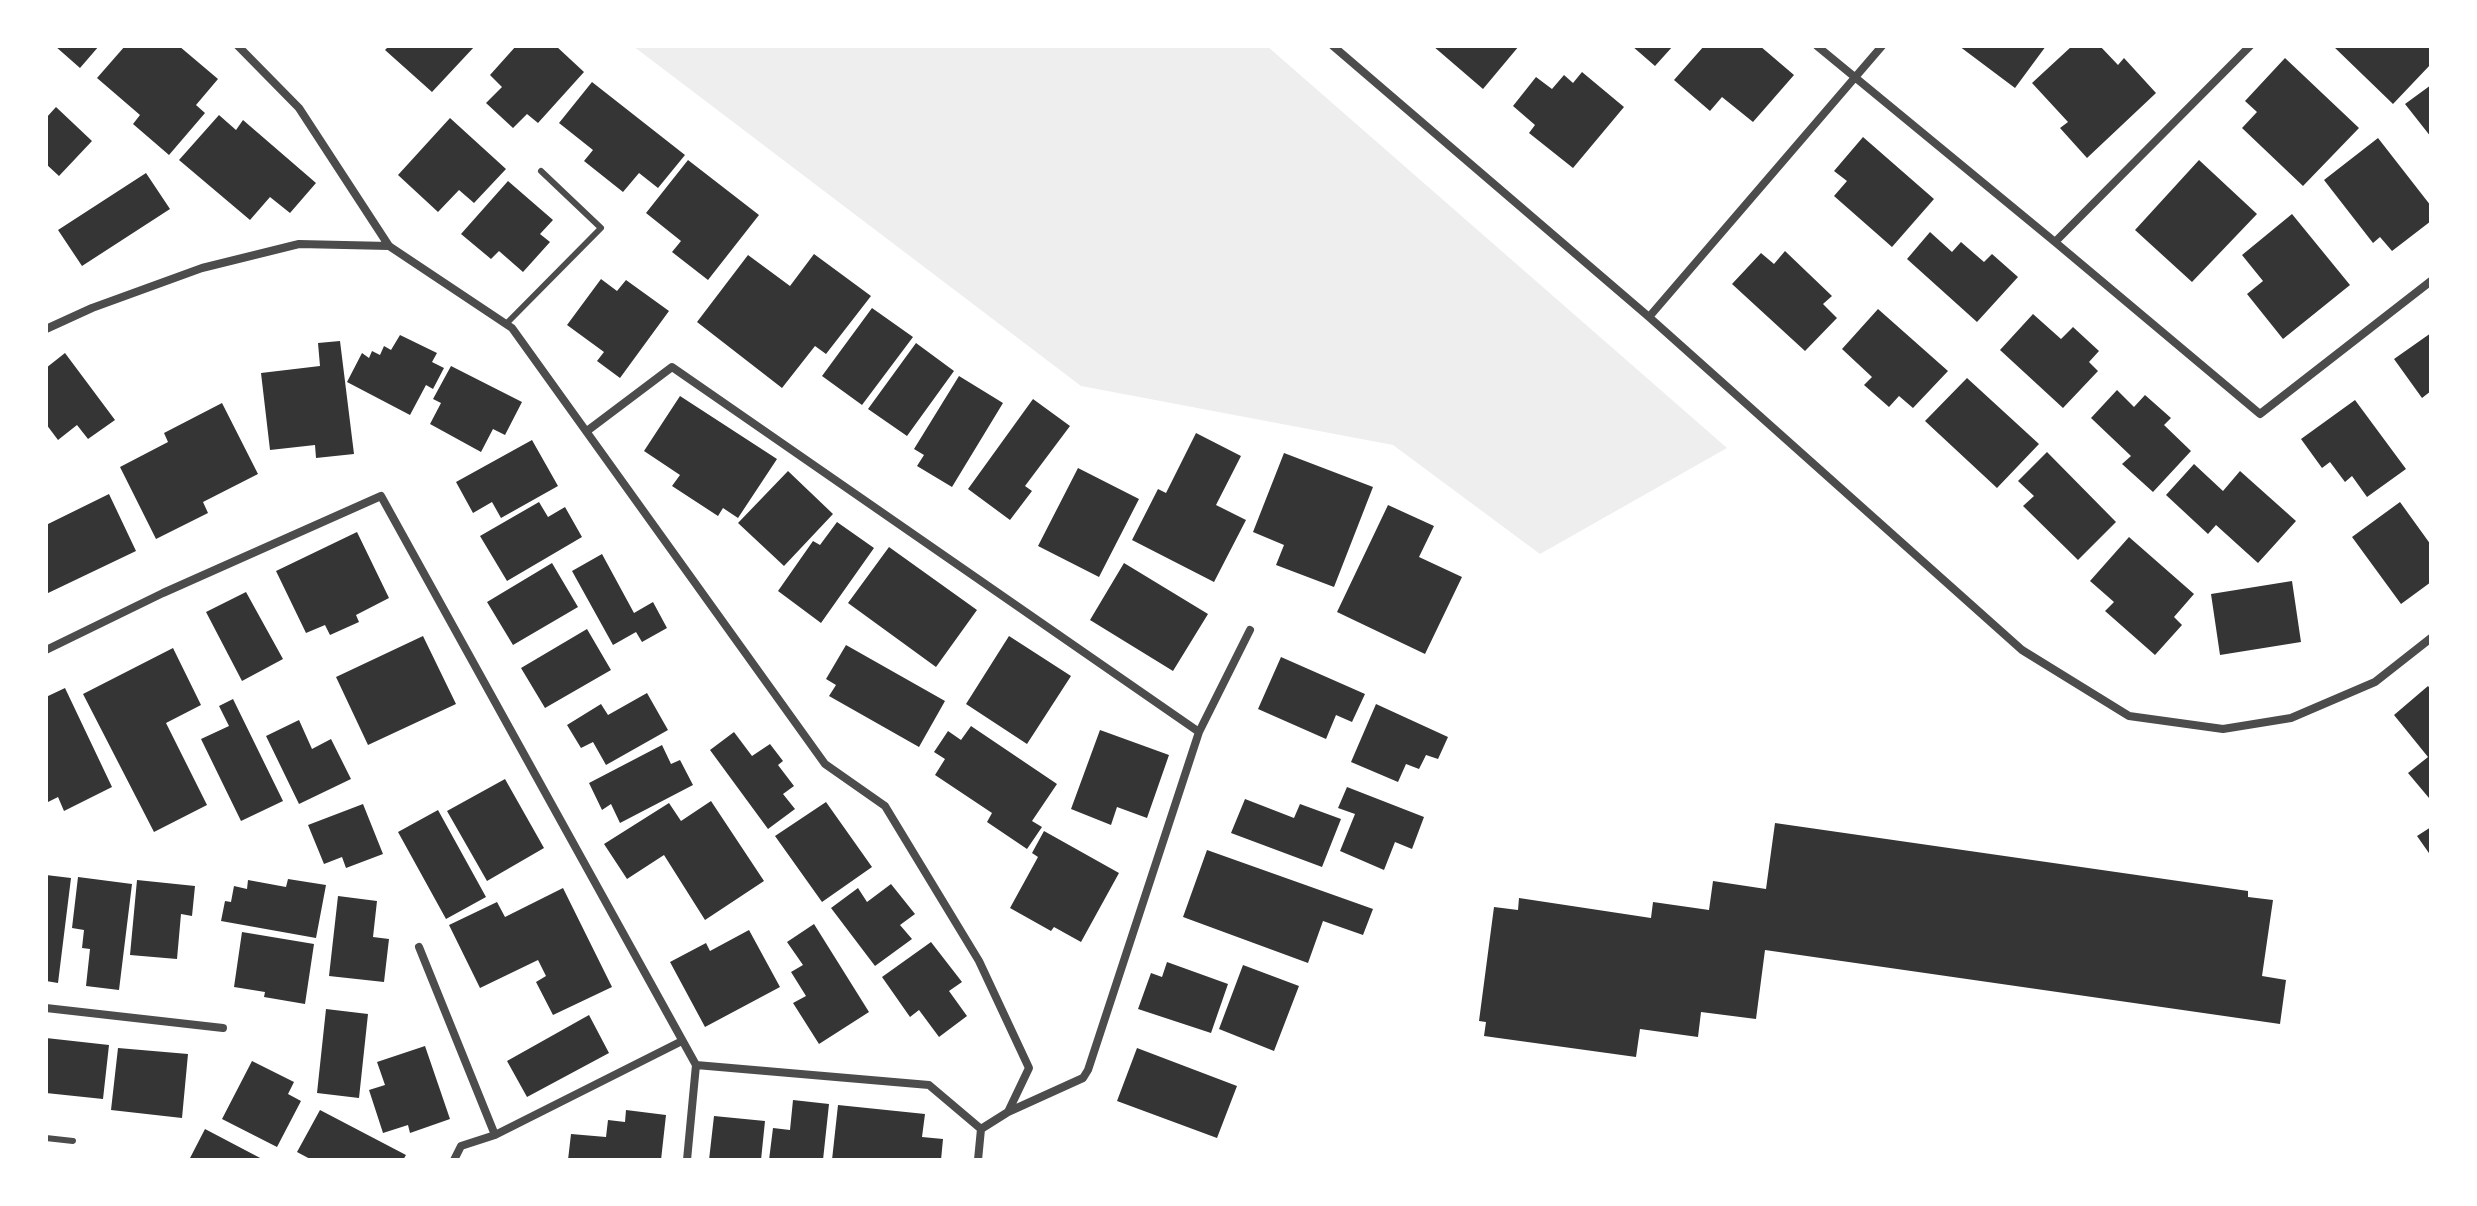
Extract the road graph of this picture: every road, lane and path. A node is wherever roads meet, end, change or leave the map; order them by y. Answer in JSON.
{"nodes":[{"id":1,"x":238,"y":46,"type":"edge"},
{"id":2,"x":1333,"y":46,"type":"edge"},
{"id":3,"x":1817,"y":46,"type":"edge"},
{"id":4,"x":1882,"y":46,"type":"edge"},
{"id":5,"x":2250,"y":46,"type":"edge"},
{"id":6,"x":1854,"y":79,"type":"junction"},
{"id":7,"x":541,"y":171,"type":"dead end"},
{"id":8,"x":2055,"y":242,"type":"junction"},
{"id":9,"x":389,"y":246,"type":"junction"},
{"id":10,"x":2431,"y":281,"type":"edge"},
{"id":11,"x":1649,"y":317,"type":"junction"},
{"id":12,"x":506,"y":324,"type":"junction"},
{"id":13,"x":46,"y":329,"type":"edge"},
{"id":14,"x":587,"y":431,"type":"junction"},
{"id":15,"x":1250,"y":630,"type":"dead end"},
{"id":16,"x":2431,"y":638,"type":"edge"},
{"id":17,"x":46,"y":650,"type":"edge"},
{"id":18,"x":1199,"y":732,"type":"junction"},
{"id":19,"x":419,"y":947,"type":"dead end"},
{"id":20,"x":46,"y":1008,"type":"edge"},
{"id":21,"x":223,"y":1028,"type":"dead end"},
{"id":22,"x":682,"y":1041,"type":"junction"},
{"id":23,"x":696,"y":1065,"type":"junction"},
{"id":24,"x":1008,"y":1112,"type":"junction"},
{"id":25,"x":981,"y":1129,"type":"junction"},
{"id":26,"x":495,"y":1135,"type":"junction"},
{"id":27,"x":46,"y":1138,"type":"edge"},
{"id":28,"x":73,"y":1141,"type":"dead end"},
{"id":29,"x":454,"y":1160,"type":"edge"},
{"id":30,"x":687,"y":1160,"type":"edge"},
{"id":31,"x":978,"y":1160,"type":"edge"}],
"edges":[{"from":1,"to":9,"type":"street"},
{"from":2,"to":11,"type":"street"},
{"from":3,"to":6,"type":"street"},
{"from":4,"to":6,"type":"street"},
{"from":5,"to":8,"type":"street"},
{"from":6,"to":8,"type":"street"},
{"from":6,"to":11,"type":"street"},
{"from":7,"to":12,"type":"lane"},
{"from":8,"to":10,"type":"street"},
{"from":9,"to":12,"type":"street"},
{"from":9,"to":13,"type":"street"},
{"from":11,"to":16,"type":"street"},
{"from":12,"to":14,"type":"street"},
{"from":14,"to":18,"type":"street"},
{"from":14,"to":24,"type":"street"},
{"from":15,"to":18,"type":"street"},
{"from":17,"to":22,"type":"street"},
{"from":18,"to":24,"type":"street"},
{"from":19,"to":26,"type":"street"},
{"from":20,"to":21,"type":"street"},
{"from":22,"to":23,"type":"street"},
{"from":22,"to":26,"type":"street"},
{"from":23,"to":25,"type":"street"},
{"from":23,"to":30,"type":"street"},
{"from":24,"to":25,"type":"street"},
{"from":25,"to":31,"type":"street"},
{"from":26,"to":29,"type":"street"},
{"from":27,"to":28,"type":"lane"}]}
